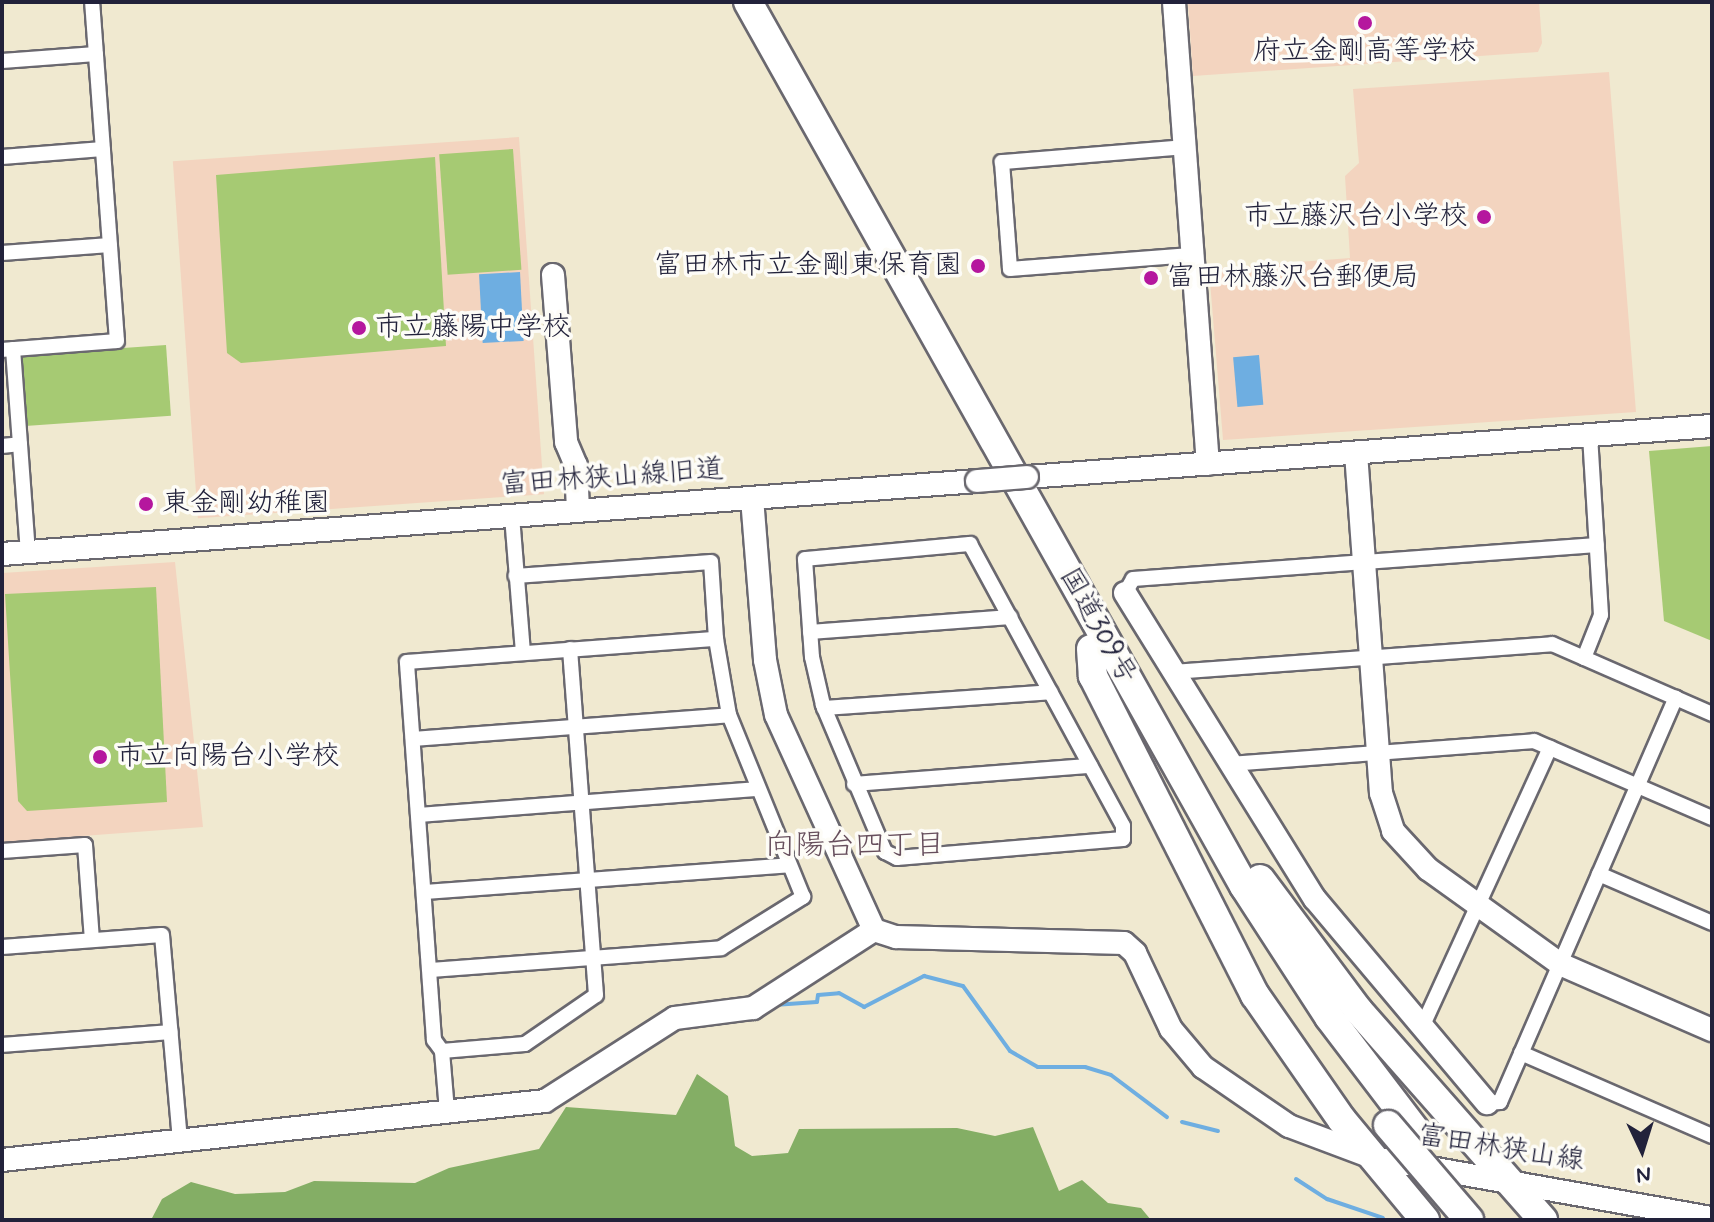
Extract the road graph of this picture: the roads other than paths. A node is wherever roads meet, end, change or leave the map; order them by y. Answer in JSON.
{"nodes":[{"id":1,"x":92,"y":2,"type":"edge"},
{"id":2,"x":728,"y":2,"type":"edge"},
{"id":3,"x":748,"y":2,"type":"edge"},
{"id":4,"x":1174,"y":2,"type":"edge"},
{"id":5,"x":96,"y":54,"type":"junction"},
{"id":6,"x":2,"y":61,"type":"edge"},
{"id":7,"x":1185,"y":147,"type":"junction"},
{"id":8,"x":103,"y":149,"type":"junction"},
{"id":9,"x":2,"y":157,"type":"edge"},
{"id":10,"x":110,"y":245,"type":"junction"},
{"id":11,"x":2,"y":253,"type":"edge"},
{"id":12,"x":1193,"y":255,"type":"junction"},
{"id":13,"x":553,"y":275,"type":"dead end"},
{"id":14,"x":8,"y":349,"type":"edge"},
{"id":15,"x":1712,"y":426,"type":"edge"},
{"id":16,"x":1590,"y":435,"type":"junction"},
{"id":17,"x":20,"y":444,"type":"junction"},
{"id":18,"x":2,"y":446,"type":"edge"},
{"id":19,"x":1356,"y":453,"type":"junction"},
{"id":20,"x":1208,"y":464,"type":"junction"},
{"id":21,"x":752,"y":498,"type":"junction"},
{"id":22,"x":578,"y":511,"type":"junction"},
{"id":23,"x":512,"y":516,"type":"junction"},
{"id":24,"x":1597,"y":545,"type":"junction"},
{"id":25,"x":28,"y":552,"type":"junction"},
{"id":26,"x":2,"y":554,"type":"edge"},
{"id":27,"x":1364,"y":562,"type":"junction"},
{"id":28,"x":516,"y":576,"type":"junction"},
{"id":29,"x":1125,"y":593,"type":"joint"},
{"id":30,"x":1010,"y":617,"type":"junction"},
{"id":31,"x":810,"y":632,"type":"junction"},
{"id":32,"x":716,"y":639,"type":"junction"},
{"id":33,"x":570,"y":649,"type":"junction"},
{"id":34,"x":523,"y":653,"type":"junction"},
{"id":35,"x":1103,"y":655,"type":"junction"},
{"id":36,"x":1371,"y":657,"type":"junction"},
{"id":37,"x":1584,"y":658,"type":"junction"},
{"id":38,"x":1173,"y":672,"type":"junction"},
{"id":39,"x":1050,"y":692,"type":"junction"},
{"id":40,"x":1676,"y":698,"type":"junction"},
{"id":41,"x":824,"y":708,"type":"junction"},
{"id":42,"x":1712,"y":714,"type":"edge"},
{"id":43,"x":729,"y":715,"type":"junction"},
{"id":44,"x":576,"y":727,"type":"junction"},
{"id":45,"x":413,"y":739,"type":"junction"},
{"id":46,"x":1550,"y":748,"type":"junction"},
{"id":47,"x":1378,"y":753,"type":"junction"},
{"id":48,"x":1230,"y":764,"type":"junction"},
{"id":49,"x":1090,"y":766,"type":"junction"},
{"id":50,"x":854,"y":784,"type":"junction"},
{"id":51,"x":1637,"y":786,"type":"junction"},
{"id":52,"x":755,"y":789,"type":"junction"},
{"id":53,"x":582,"y":802,"type":"junction"},
{"id":54,"x":419,"y":815,"type":"junction"},
{"id":55,"x":1712,"y":818,"type":"edge"},
{"id":56,"x":2,"y":851,"type":"edge"},
{"id":57,"x":789,"y":865,"type":"junction"},
{"id":58,"x":1599,"y":874,"type":"junction"},
{"id":59,"x":587,"y":880,"type":"junction"},
{"id":60,"x":425,"y":892,"type":"junction"},
{"id":61,"x":1481,"y":907,"type":"junction"},
{"id":62,"x":1712,"y":923,"type":"edge"},
{"id":63,"x":874,"y":930,"type":"junction"},
{"id":64,"x":92,"y":940,"type":"junction"},
{"id":65,"x":2,"y":947,"type":"edge"},
{"id":66,"x":593,"y":957,"type":"junction"},
{"id":67,"x":1560,"y":964,"type":"junction"},
{"id":68,"x":431,"y":970,"type":"junction"},
{"id":69,"x":1423,"y":1025,"type":"junction"},
{"id":70,"x":1712,"y":1030,"type":"edge"},
{"id":71,"x":170,"y":1032,"type":"junction"},
{"id":72,"x":2,"y":1045,"type":"edge"},
{"id":73,"x":442,"y":1051,"type":"junction"},
{"id":74,"x":1521,"y":1053,"type":"junction"},
{"id":75,"x":1487,"y":1103,"type":"joint"},
{"id":76,"x":447,"y":1111,"type":"junction"},
{"id":77,"x":1402,"y":1128,"type":"junction"},
{"id":78,"x":1712,"y":1136,"type":"edge"},
{"id":79,"x":180,"y":1141,"type":"junction"},
{"id":80,"x":1374,"y":1158,"type":"junction"},
{"id":81,"x":2,"y":1160,"type":"edge"},
{"id":82,"x":1514,"y":1185,"type":"junction"},
{"id":83,"x":1712,"y":1218,"type":"edge"},
{"id":84,"x":1425,"y":1220,"type":"edge"},
{"id":85,"x":1469,"y":1220,"type":"edge"},
{"id":86,"x":1491,"y":1220,"type":"edge"},
{"id":87,"x":1543,"y":1220,"type":"edge"}],
"edges":[{"from":1,"to":5,"type":"street"},
{"from":2,"to":35,"type":"highway","name":"国道309号"},
{"from":3,"to":35,"type":"highway","name":"国道309号"},
{"from":4,"to":7,"type":"street"},
{"from":5,"to":6,"type":"street"},
{"from":5,"to":8,"type":"street"},
{"from":7,"to":12,"type":"street"},
{"from":7,"to":12,"type":"street"},
{"from":8,"to":9,"type":"street"},
{"from":8,"to":10,"type":"street"},
{"from":10,"to":11,"type":"street"},
{"from":10,"to":14,"type":"street"},
{"from":12,"to":20,"type":"street"},
{"from":13,"to":22,"type":"street"},
{"from":14,"to":17,"type":"street"},
{"from":15,"to":16,"type":"street"},
{"from":16,"to":19,"type":"street"},
{"from":16,"to":24,"type":"street"},
{"from":17,"to":18,"type":"street"},
{"from":17,"to":25,"type":"street"},
{"from":19,"to":20,"type":"street"},
{"from":19,"to":27,"type":"street"},
{"from":20,"to":21,"type":"street","bridge":true},
{"from":21,"to":22,"type":"street","name":"富田林狭山線旧道"},
{"from":21,"to":63,"type":"street","name":"富田林狭山線旧道"},
{"from":22,"to":23,"type":"street","name":"富田林狭山線旧道"},
{"from":23,"to":25,"type":"street","name":"富田林狭山線旧道"},
{"from":23,"to":28,"type":"street"},
{"from":24,"to":27,"type":"street"},
{"from":24,"to":37,"type":"street"},
{"from":25,"to":26,"type":"street","name":"富田林狭山線旧道"},
{"from":27,"to":29,"type":"street"},
{"from":27,"to":36,"type":"street"},
{"from":28,"to":32,"type":"street"},
{"from":28,"to":34,"type":"street"},
{"from":29,"to":38,"type":"street"},
{"from":30,"to":31,"type":"street"},
{"from":30,"to":31,"type":"street"},
{"from":30,"to":39,"type":"street"},
{"from":31,"to":41,"type":"street"},
{"from":32,"to":33,"type":"street"},
{"from":32,"to":43,"type":"street"},
{"from":33,"to":34,"type":"street"},
{"from":33,"to":44,"type":"street"},
{"from":34,"to":45,"type":"street"},
{"from":35,"to":77,"type":"highway","name":"国道309号"},
{"from":35,"to":80,"type":"highway"},
{"from":35,"to":82,"type":"highway"},
{"from":36,"to":37,"type":"street"},
{"from":36,"to":38,"type":"street"},
{"from":36,"to":47,"type":"street"},
{"from":37,"to":40,"type":"street"},
{"from":38,"to":48,"type":"street"},
{"from":39,"to":41,"type":"street"},
{"from":39,"to":49,"type":"street"},
{"from":40,"to":42,"type":"street"},
{"from":40,"to":51,"type":"street"},
{"from":41,"to":50,"type":"street"},
{"from":43,"to":44,"type":"street"},
{"from":43,"to":52,"type":"street"},
{"from":44,"to":45,"type":"street"},
{"from":44,"to":53,"type":"street"},
{"from":45,"to":54,"type":"street"},
{"from":46,"to":47,"type":"street"},
{"from":46,"to":51,"type":"street"},
{"from":46,"to":61,"type":"street"},
{"from":47,"to":48,"type":"street"},
{"from":47,"to":61,"type":"street"},
{"from":48,"to":69,"type":"street"},
{"from":49,"to":50,"type":"street"},
{"from":49,"to":50,"type":"street"},
{"from":51,"to":55,"type":"street"},
{"from":51,"to":58,"type":"street"},
{"from":52,"to":53,"type":"street"},
{"from":52,"to":57,"type":"street"},
{"from":53,"to":54,"type":"street"},
{"from":53,"to":59,"type":"street"},
{"from":54,"to":60,"type":"street"},
{"from":56,"to":64,"type":"street"},
{"from":57,"to":59,"type":"street"},
{"from":57,"to":66,"type":"street"},
{"from":58,"to":62,"type":"street"},
{"from":58,"to":67,"type":"street"},
{"from":59,"to":60,"type":"street"},
{"from":59,"to":66,"type":"street"},
{"from":60,"to":68,"type":"street"},
{"from":61,"to":67,"type":"street"},
{"from":61,"to":69,"type":"street"},
{"from":63,"to":76,"type":"street"},
{"from":63,"to":80,"type":"street"},
{"from":64,"to":65,"type":"street"},
{"from":64,"to":71,"type":"street"},
{"from":66,"to":68,"type":"street"},
{"from":66,"to":73,"type":"street"},
{"from":67,"to":70,"type":"street"},
{"from":67,"to":74,"type":"street"},
{"from":68,"to":73,"type":"street"},
{"from":69,"to":75,"type":"street"},
{"from":71,"to":72,"type":"street"},
{"from":71,"to":79,"type":"street"},
{"from":73,"to":76,"type":"street"},
{"from":74,"to":75,"type":"street"},
{"from":74,"to":78,"type":"street"},
{"from":76,"to":79,"type":"street"},
{"from":77,"to":85,"type":"highway","name":"国道309号","bridge":true},
{"from":77,"to":86,"type":"highway","name":"国道309号"},
{"from":79,"to":81,"type":"street"},
{"from":80,"to":82,"type":"street","name":"富田林狭山線"},
{"from":80,"to":84,"type":"highway"},
{"from":82,"to":83,"type":"street","name":"富田林狭山線"},
{"from":82,"to":87,"type":"highway"}]}
